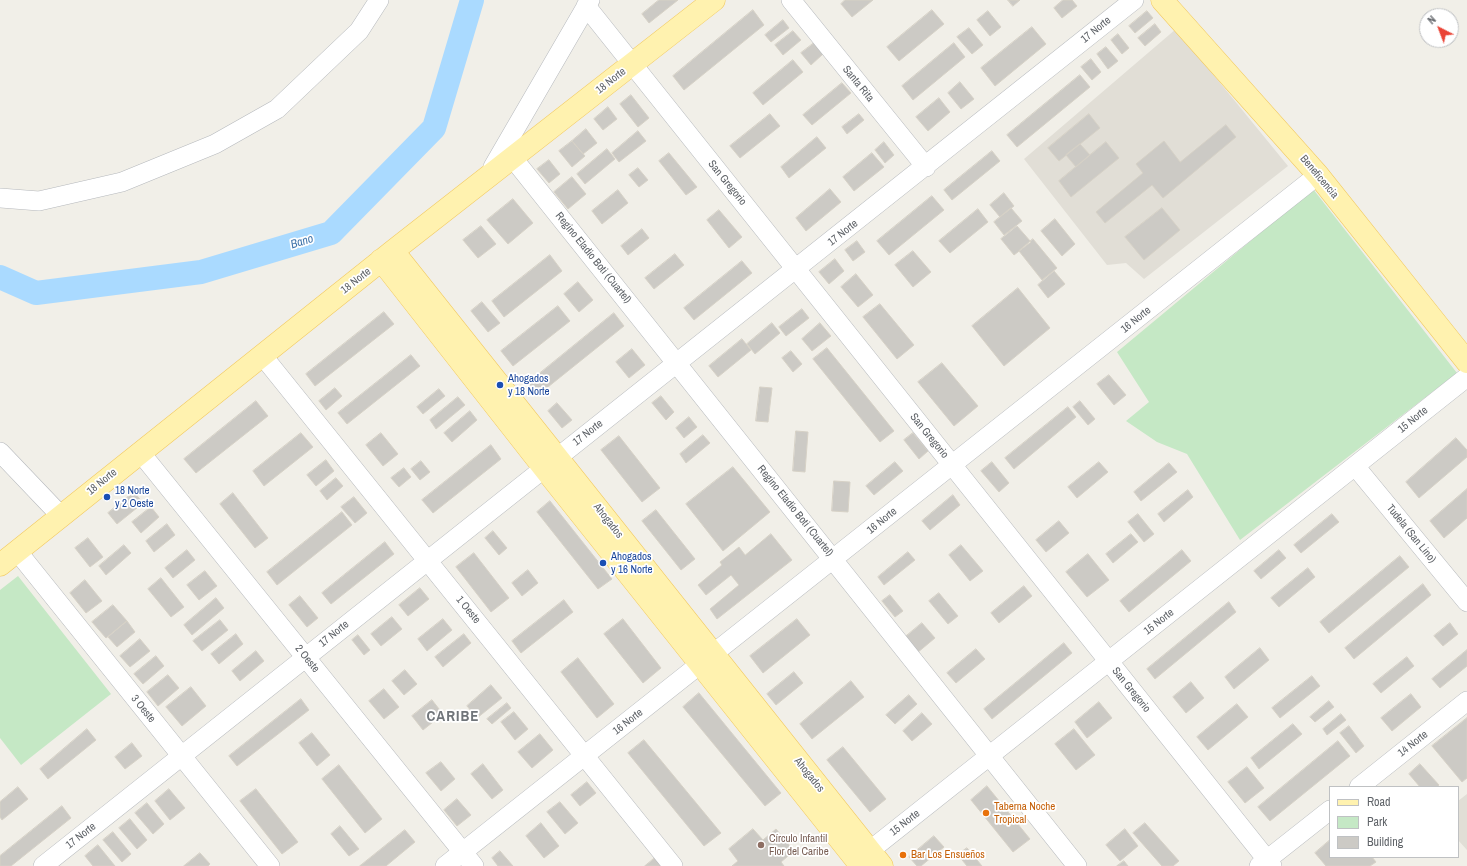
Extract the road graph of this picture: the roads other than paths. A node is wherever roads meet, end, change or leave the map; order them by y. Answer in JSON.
{"nodes":[{"id":1,"x":379,"y":0,"type":"edge"},
{"id":2,"x":714,"y":0,"type":"edge"},
{"id":3,"x":791,"y":0,"type":"edge"},
{"id":4,"x":1134,"y":0,"type":"edge"},
{"id":5,"x":1162,"y":0,"type":"edge"},
{"id":6,"x":588,"y":3,"type":"edge"},
{"id":7,"x":632,"y":64,"type":"junction"},
{"id":8,"x":512,"y":157,"type":"junction"},
{"id":9,"x":926,"y":167,"type":"junction"},
{"id":10,"x":1318,"y":175,"type":"junction"},
{"id":11,"x":488,"y":176,"type":"junction"},
{"id":12,"x":0,"y":198,"type":"edge"},
{"id":13,"x":387,"y":256,"type":"junction"},
{"id":14,"x":796,"y":270,"type":"junction"},
{"id":15,"x":262,"y":355,"type":"junction"},
{"id":16,"x":1467,"y":362,"type":"edge"},
{"id":17,"x":677,"y":363,"type":"junction"},
{"id":18,"x":1467,"y":376,"type":"edge"},
{"id":19,"x":0,"y":452,"type":"edge"},
{"id":20,"x":140,"y":452,"type":"junction"},
{"id":21,"x":550,"y":463,"type":"junction"},
{"id":22,"x":952,"y":464,"type":"junction"},
{"id":23,"x":1355,"y":466,"type":"junction"},
{"id":24,"x":61,"y":516,"type":"junction"},
{"id":25,"x":17,"y":551,"type":"junction"},
{"id":26,"x":834,"y":559,"type":"junction"},
{"id":27,"x":427,"y":560,"type":"junction"},
{"id":28,"x":0,"y":564,"type":"edge"},
{"id":29,"x":1467,"y":602,"type":"edge"},
{"id":30,"x":305,"y":658,"type":"junction"},
{"id":31,"x":707,"y":659,"type":"junction"},
{"id":32,"x":1109,"y":662,"type":"junction"},
{"id":33,"x":1467,"y":702,"type":"edge"},
{"id":34,"x":182,"y":756,"type":"junction"},
{"id":35,"x":584,"y":756,"type":"junction"},
{"id":36,"x":990,"y":756,"type":"junction"},
{"id":37,"x":1360,"y":786,"type":"edge"},
{"id":38,"x":1329,"y":811,"type":"edge"},
{"id":39,"x":468,"y":859,"type":"edge"},
{"id":40,"x":864,"y":862,"type":"edge"},
{"id":41,"x":1266,"y":864,"type":"edge"},
{"id":42,"x":43,"y":866,"type":"edge"},
{"id":43,"x":270,"y":866,"type":"edge"},
{"id":44,"x":445,"y":866,"type":"edge"},
{"id":45,"x":673,"y":866,"type":"edge"},
{"id":46,"x":1077,"y":866,"type":"edge"}],
"edges":[{"from":1,"to":12,"type":"street"},
{"from":2,"to":7,"type":"main road","name":"18 Norte"},
{"from":3,"to":9,"type":"street","name":"Santa Rita"},
{"from":4,"to":9,"type":"street","name":"17 Norte"},
{"from":5,"to":10,"type":"main road","name":"Beneficencia"},
{"from":6,"to":7,"type":"street","name":"San Gregorio"},
{"from":6,"to":11,"type":"street"},
{"from":7,"to":8,"type":"main road","name":"18 Norte"},
{"from":7,"to":14,"type":"street","name":"San Gregorio"},
{"from":8,"to":11,"type":"main road","name":"18 Norte"},
{"from":8,"to":17,"type":"street","name":"Regino Eladio Boti (Cuartel)"},
{"from":9,"to":14,"type":"street","name":"17 Norte"},
{"from":10,"to":16,"type":"main road","name":"Beneficencia"},
{"from":10,"to":22,"type":"street","name":"16 Norte"},
{"from":11,"to":13,"type":"main road","name":"18 Norte"},
{"from":13,"to":15,"type":"main road","name":"18 Norte"},
{"from":13,"to":21,"type":"main road","name":"Ahogados"},
{"from":14,"to":17,"type":"street","name":"17 Norte"},
{"from":14,"to":22,"type":"street","name":"San Gregorio"},
{"from":15,"to":20,"type":"main road","name":"18 Norte"},
{"from":15,"to":27,"type":"street","name":"1 Oeste"},
{"from":17,"to":21,"type":"street","name":"17 Norte"},
{"from":17,"to":26,"type":"street","name":"Regino Eladio Boti (Cuartel)"},
{"from":18,"to":23,"type":"street","name":"15 Norte"},
{"from":19,"to":24,"type":"street"},
{"from":20,"to":24,"type":"main road","name":"18 Norte"},
{"from":20,"to":30,"type":"street","name":"2 Oeste"},
{"from":21,"to":27,"type":"street","name":"17 Norte"},
{"from":21,"to":31,"type":"main road","name":"Ahogados"},
{"from":22,"to":26,"type":"street","name":"16 Norte"},
{"from":22,"to":32,"type":"street","name":"San Gregorio"},
{"from":23,"to":29,"type":"street","name":"Tudela (San Lino)"},
{"from":23,"to":32,"type":"street","name":"15 Norte"},
{"from":24,"to":25,"type":"main road","name":"18 Norte"},
{"from":25,"to":28,"type":"main road","name":"18 Norte"},
{"from":25,"to":34,"type":"street","name":"3 Oeste"},
{"from":26,"to":31,"type":"street","name":"16 Norte"},
{"from":26,"to":36,"type":"street","name":"Regino Eladio Boti (Cuartel)"},
{"from":27,"to":30,"type":"street","name":"17 Norte"},
{"from":27,"to":35,"type":"street","name":"1 Oeste"},
{"from":30,"to":34,"type":"street","name":"17 Norte"},
{"from":30,"to":39,"type":"street","name":"2 Oeste"},
{"from":31,"to":35,"type":"street","name":"16 Norte"},
{"from":31,"to":40,"type":"main road","name":"Ahogados"},
{"from":32,"to":36,"type":"street","name":"15 Norte"},
{"from":32,"to":41,"type":"street","name":"San Gregorio"},
{"from":33,"to":37,"type":"street","name":"14 Norte"},
{"from":34,"to":42,"type":"street","name":"17 Norte"},
{"from":34,"to":43,"type":"street","name":"3 Oeste"},
{"from":35,"to":39,"type":"street","name":"16 Norte"},
{"from":35,"to":45,"type":"street","name":"1 Oeste"},
{"from":36,"to":40,"type":"street","name":"15 Norte"},
{"from":36,"to":46,"type":"street","name":"Regino Eladio Boti (Cuartel)"},
{"from":38,"to":41,"type":"street"},
{"from":39,"to":44,"type":"street","name":"16 Norte"}]}
